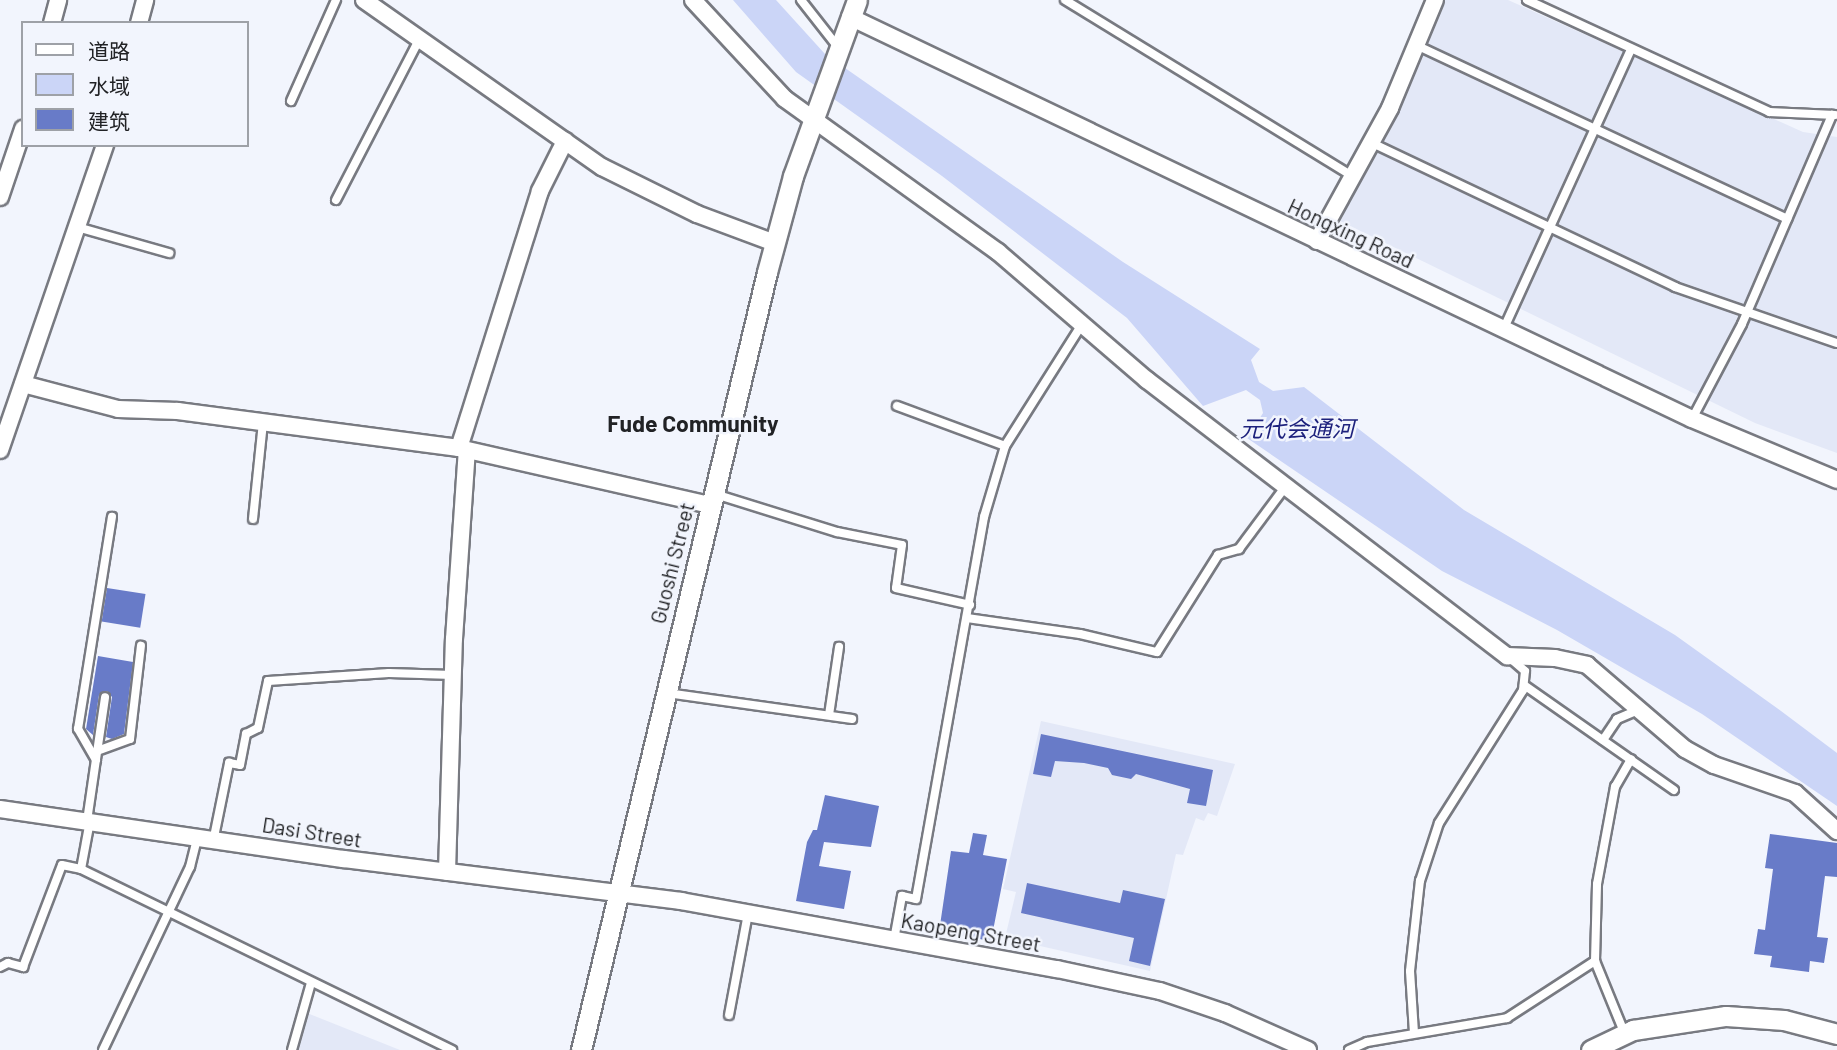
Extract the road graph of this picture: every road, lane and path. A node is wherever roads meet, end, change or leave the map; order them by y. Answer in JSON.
{"nodes":[{"id":1,"x":58,"y":0,"type":"edge"},
{"id":2,"x":145,"y":0,"type":"edge"},
{"id":3,"x":336,"y":0,"type":"edge"},
{"id":4,"x":364,"y":0,"type":"edge"},
{"id":5,"x":693,"y":0,"type":"edge"},
{"id":6,"x":801,"y":0,"type":"edge"},
{"id":7,"x":1065,"y":0,"type":"edge"},
{"id":8,"x":1436,"y":0,"type":"edge"},
{"id":9,"x":1527,"y":0,"type":"edge"},
{"id":10,"x":853,"y":9,"type":"edge"},
{"id":11,"x":53,"y":21,"type":"edge"},
{"id":12,"x":140,"y":21,"type":"edge"},
{"id":13,"x":420,"y":38,"type":"junction"},
{"id":14,"x":1416,"y":46,"type":"junction"},
{"id":15,"x":839,"y":48,"type":"junction"},
{"id":16,"x":1632,"y":49,"type":"junction"},
{"id":17,"x":291,"y":101,"type":"dead end"},
{"id":18,"x":1835,"y":115,"type":"edge"},
{"id":19,"x":813,"y":120,"type":"junction"},
{"id":20,"x":1595,"y":129,"type":"junction"},
{"id":21,"x":21,"y":135,"type":"edge"},
{"id":22,"x":565,"y":141,"type":"junction"},
{"id":23,"x":1370,"y":142,"type":"junction"},
{"id":24,"x":104,"y":147,"type":"edge"},
{"id":25,"x":1352,"y":176,"type":"junction"},
{"id":26,"x":0,"y":197,"type":"edge"},
{"id":27,"x":336,"y":200,"type":"dead end"},
{"id":28,"x":1787,"y":219,"type":"junction"},
{"id":29,"x":77,"y":227,"type":"junction"},
{"id":30,"x":1550,"y":227,"type":"junction"},
{"id":31,"x":1317,"y":241,"type":"junction"},
{"id":32,"x":775,"y":243,"type":"junction"},
{"id":33,"x":169,"y":253,"type":"dead end"},
{"id":34,"x":1747,"y":312,"type":"junction"},
{"id":35,"x":1082,"y":324,"type":"junction"},
{"id":36,"x":1504,"y":328,"type":"junction"},
{"id":37,"x":1837,"y":343,"type":"edge"},
{"id":38,"x":23,"y":384,"type":"junction"},
{"id":39,"x":897,"y":406,"type":"dead end"},
{"id":40,"x":1692,"y":419,"type":"junction"},
{"id":41,"x":263,"y":422,"type":"junction"},
{"id":42,"x":1005,"y":446,"type":"junction"},
{"id":43,"x":463,"y":449,"type":"junction"},
{"id":44,"x":0,"y":450,"type":"edge"},
{"id":45,"x":1837,"y":480,"type":"edge"},
{"id":46,"x":1286,"y":486,"type":"junction"},
{"id":47,"x":711,"y":499,"type":"junction"},
{"id":48,"x":112,"y":517,"type":"dead end"},
{"id":49,"x":253,"y":519,"type":"dead end"},
{"id":50,"x":970,"y":605,"type":"junction"},
{"id":51,"x":967,"y":618,"type":"junction"},
{"id":52,"x":141,"y":646,"type":"dead end"},
{"id":53,"x":839,"y":647,"type":"dead end"},
{"id":54,"x":1507,"y":656,"type":"junction"},
{"id":55,"x":453,"y":676,"type":"junction"},
{"id":56,"x":1524,"y":685,"type":"junction"},
{"id":57,"x":664,"y":693,"type":"junction"},
{"id":58,"x":105,"y":697,"type":"dead end"},
{"id":59,"x":1638,"y":710,"type":"junction"},
{"id":60,"x":829,"y":715,"type":"junction"},
{"id":61,"x":852,"y":719,"type":"dead end"},
{"id":62,"x":1603,"y":740,"type":"junction"},
{"id":63,"x":96,"y":756,"type":"junction"},
{"id":64,"x":1631,"y":760,"type":"junction"},
{"id":65,"x":1674,"y":790,"type":"dead end"},
{"id":66,"x":0,"y":809,"type":"edge"},
{"id":67,"x":88,"y":821,"type":"junction"},
{"id":68,"x":1837,"y":831,"type":"edge"},
{"id":69,"x":206,"y":836,"type":"junction"},
{"id":70,"x":81,"y":869,"type":"junction"},
{"id":71,"x":447,"y":872,"type":"junction"},
{"id":72,"x":617,"y":893,"type":"junction"},
{"id":73,"x":170,"y":912,"type":"junction"},
{"id":74,"x":748,"y":913,"type":"junction"},
{"id":75,"x":894,"y":940,"type":"junction"},
{"id":76,"x":1595,"y":961,"type":"junction"},
{"id":77,"x":0,"y":967,"type":"edge"},
{"id":78,"x":310,"y":983,"type":"junction"},
{"id":79,"x":729,"y":1015,"type":"dead end"},
{"id":80,"x":1414,"y":1033,"type":"junction"},
{"id":81,"x":1624,"y":1034,"type":"junction"},
{"id":82,"x":1837,"y":1034,"type":"edge"},
{"id":83,"x":103,"y":1050,"type":"edge"},
{"id":84,"x":292,"y":1050,"type":"edge"},
{"id":85,"x":452,"y":1050,"type":"edge"},
{"id":86,"x":581,"y":1050,"type":"edge"},
{"id":87,"x":1308,"y":1050,"type":"edge"},
{"id":88,"x":1349,"y":1050,"type":"edge"},
{"id":89,"x":1591,"y":1050,"type":"edge"}],
"edges":[{"from":1,"to":11,"type":"street"},
{"from":2,"to":12,"type":"street"},
{"from":3,"to":17,"type":"lane"},
{"from":4,"to":13,"type":"street"},
{"from":5,"to":19,"type":"street"},
{"from":6,"to":15,"type":"lane"},
{"from":7,"to":25,"type":"lane"},
{"from":8,"to":14,"type":"street"},
{"from":9,"to":16,"type":"lane"},
{"from":10,"to":15,"type":"street","name":"Guoshi Street"},
{"from":10,"to":31,"type":"street","name":"Hongxing Road"},
{"from":13,"to":22,"type":"street"},
{"from":13,"to":27,"type":"lane"},
{"from":14,"to":20,"type":"lane"},
{"from":14,"to":23,"type":"street"},
{"from":15,"to":19,"type":"street","name":"Guoshi Street"},
{"from":16,"to":18,"type":"lane"},
{"from":16,"to":20,"type":"lane"},
{"from":18,"to":28,"type":"lane"},
{"from":19,"to":32,"type":"street","name":"Guoshi Street"},
{"from":19,"to":35,"type":"street"},
{"from":20,"to":28,"type":"lane"},
{"from":20,"to":30,"type":"lane"},
{"from":21,"to":26,"type":"street"},
{"from":22,"to":32,"type":"street"},
{"from":22,"to":43,"type":"street"},
{"from":23,"to":25,"type":"street"},
{"from":23,"to":30,"type":"lane"},
{"from":24,"to":29,"type":"street"},
{"from":25,"to":31,"type":"street"},
{"from":28,"to":34,"type":"lane"},
{"from":29,"to":33,"type":"lane"},
{"from":29,"to":38,"type":"street"},
{"from":30,"to":34,"type":"lane"},
{"from":30,"to":36,"type":"lane"},
{"from":31,"to":36,"type":"street","name":"Hongxing Road"},
{"from":32,"to":47,"type":"street","name":"Guoshi Street"},
{"from":34,"to":37,"type":"lane"},
{"from":34,"to":40,"type":"lane"},
{"from":35,"to":42,"type":"lane"},
{"from":35,"to":46,"type":"street"},
{"from":36,"to":40,"type":"street","name":"Hongxing Road"},
{"from":38,"to":41,"type":"street"},
{"from":38,"to":44,"type":"street"},
{"from":39,"to":42,"type":"lane"},
{"from":40,"to":45,"type":"street","name":"Hongxing Road"},
{"from":41,"to":43,"type":"street"},
{"from":41,"to":49,"type":"lane"},
{"from":42,"to":50,"type":"lane"},
{"from":43,"to":47,"type":"street"},
{"from":43,"to":55,"type":"street"},
{"from":46,"to":51,"type":"lane"},
{"from":46,"to":54,"type":"street"},
{"from":47,"to":50,"type":"lane"},
{"from":47,"to":57,"type":"street","name":"Guoshi Street"},
{"from":48,"to":63,"type":"lane"},
{"from":50,"to":51,"type":"lane"},
{"from":51,"to":75,"type":"lane"},
{"from":52,"to":63,"type":"lane"},
{"from":53,"to":60,"type":"lane"},
{"from":54,"to":56,"type":"lane"},
{"from":54,"to":59,"type":"street"},
{"from":55,"to":69,"type":"lane"},
{"from":55,"to":71,"type":"street"},
{"from":56,"to":62,"type":"lane"},
{"from":56,"to":80,"type":"lane"},
{"from":57,"to":60,"type":"lane"},
{"from":57,"to":72,"type":"street","name":"Guoshi Street"},
{"from":58,"to":63,"type":"lane"},
{"from":59,"to":62,"type":"lane"},
{"from":59,"to":68,"type":"street"},
{"from":60,"to":61,"type":"lane"},
{"from":62,"to":64,"type":"lane"},
{"from":63,"to":67,"type":"lane"},
{"from":64,"to":65,"type":"lane"},
{"from":64,"to":76,"type":"lane"},
{"from":66,"to":67,"type":"street","name":"Dasi Street"},
{"from":67,"to":69,"type":"street","name":"Dasi Street"},
{"from":67,"to":70,"type":"lane"},
{"from":69,"to":71,"type":"street","name":"Dasi Street"},
{"from":69,"to":73,"type":"lane"},
{"from":70,"to":73,"type":"lane"},
{"from":70,"to":77,"type":"lane"},
{"from":71,"to":72,"type":"street","name":"Dasi Street"},
{"from":72,"to":74,"type":"street","name":"Kaopeng Street"},
{"from":72,"to":86,"type":"street","name":"Guoshi Street"},
{"from":73,"to":78,"type":"lane"},
{"from":73,"to":83,"type":"lane"},
{"from":74,"to":75,"type":"street","name":"Kaopeng Street"},
{"from":74,"to":79,"type":"lane"},
{"from":75,"to":87,"type":"street","name":"Kaopeng Street"},
{"from":76,"to":80,"type":"lane"},
{"from":76,"to":81,"type":"lane"},
{"from":78,"to":84,"type":"lane"},
{"from":78,"to":85,"type":"lane"},
{"from":80,"to":88,"type":"lane"},
{"from":81,"to":82,"type":"street"},
{"from":81,"to":89,"type":"street"}]}
